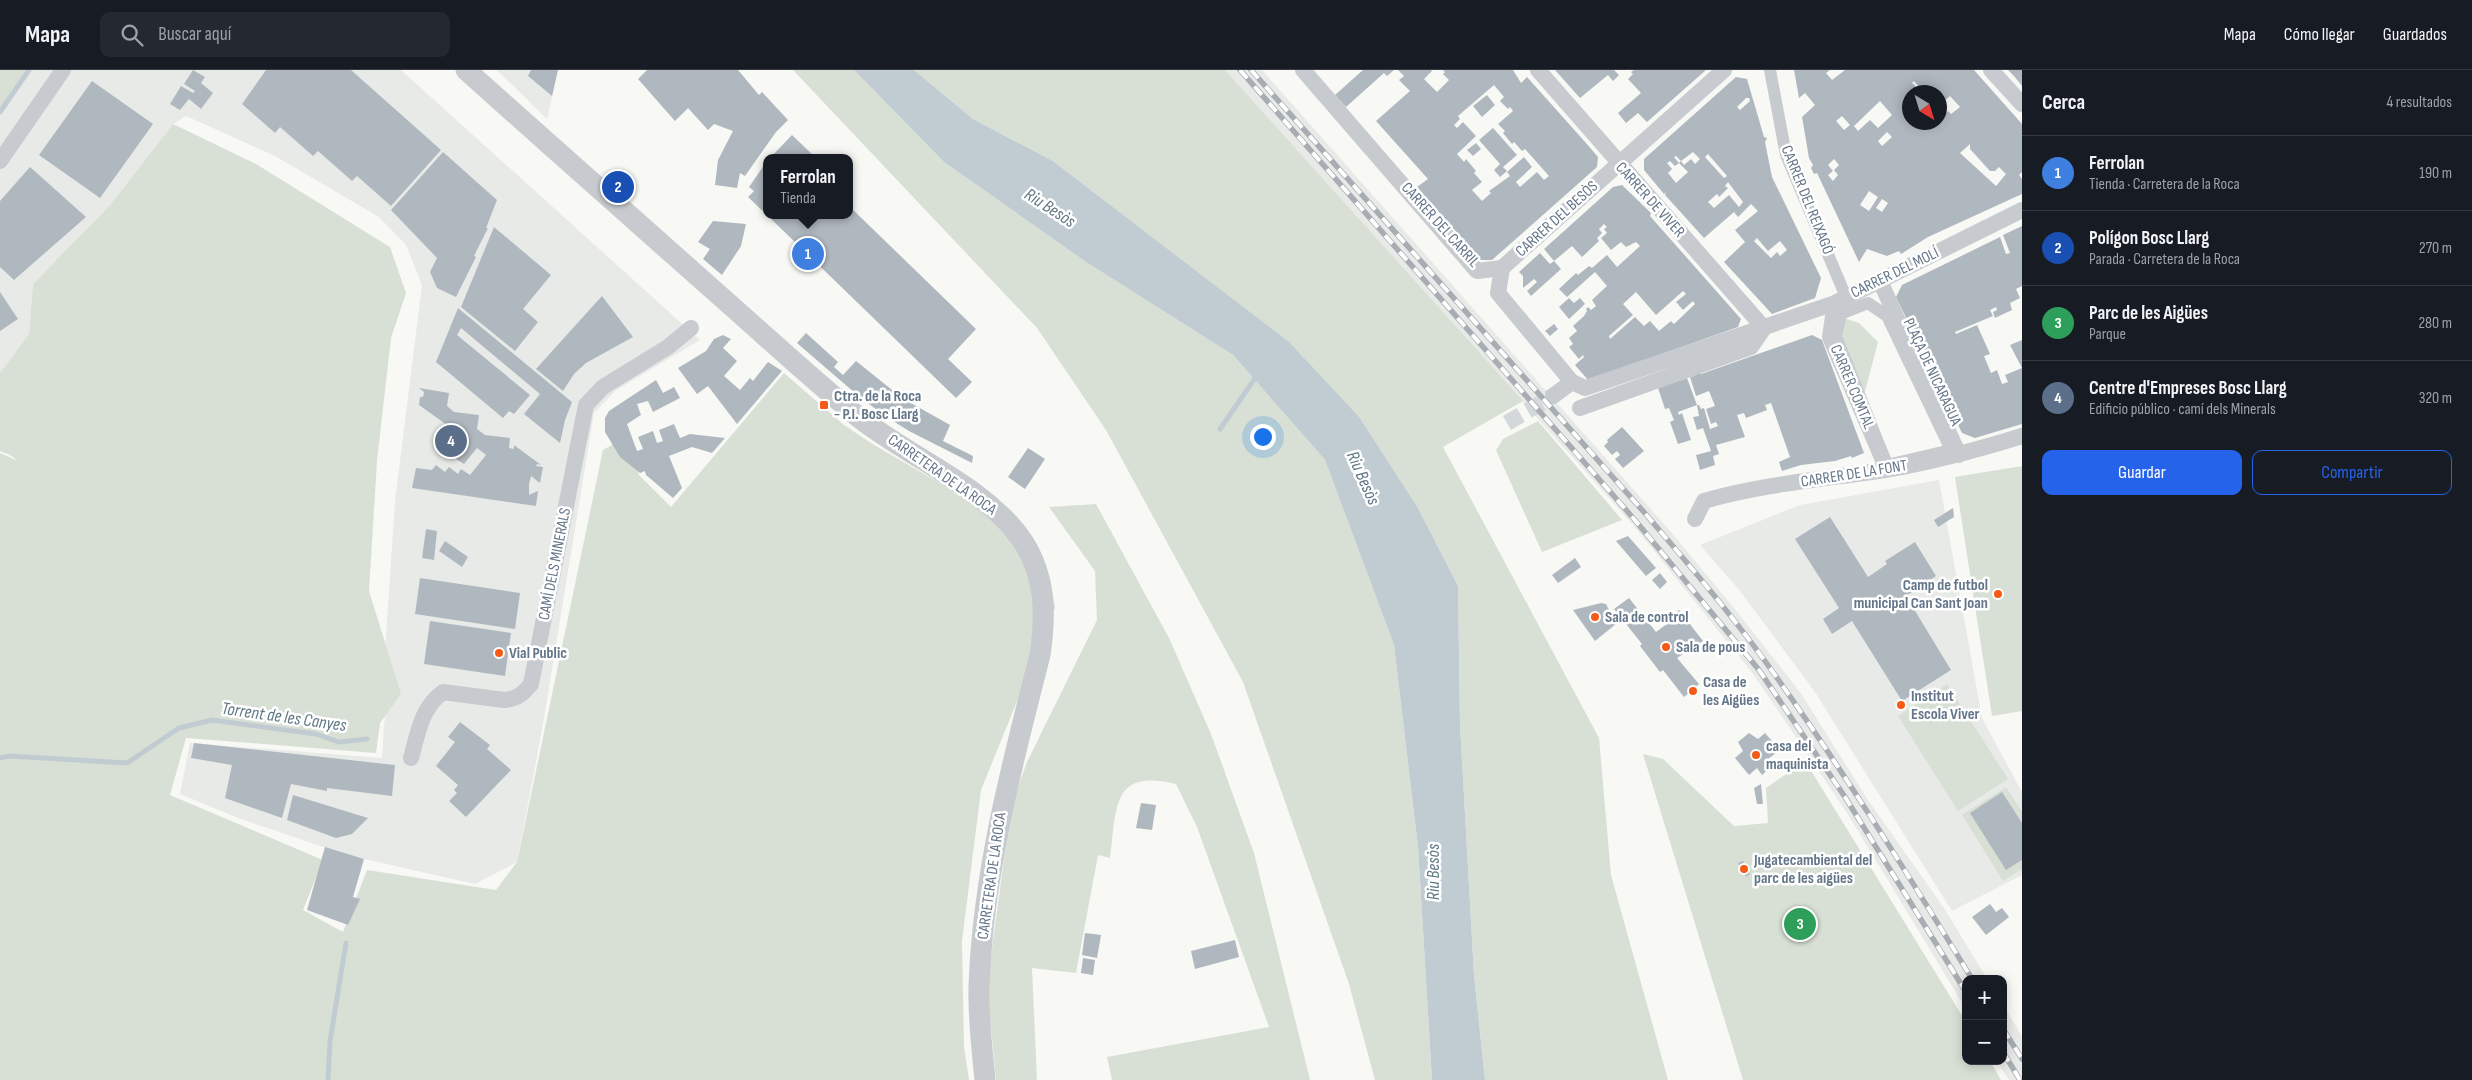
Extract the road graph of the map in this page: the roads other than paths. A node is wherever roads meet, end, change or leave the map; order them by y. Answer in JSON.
{"nodes":[{"id":1,"x":63,"y":70,"type":"edge"},
{"id":2,"x":466,"y":70,"type":"edge"},
{"id":3,"x":1302,"y":70,"type":"edge"},
{"id":4,"x":1538,"y":70,"type":"edge"},
{"id":5,"x":1724,"y":70,"type":"edge"},
{"id":6,"x":1770,"y":70,"type":"edge"},
{"id":7,"x":1991,"y":70,"type":"edge"},
{"id":8,"x":2022,"y":104,"type":"edge"},
{"id":9,"x":0,"y":161,"type":"edge"},
{"id":10,"x":1618,"y":164,"type":"junction"},
{"id":11,"x":2022,"y":210,"type":"edge"},
{"id":12,"x":1502,"y":268,"type":"junction"},
{"id":13,"x":1880,"y":281,"type":"junction"},
{"id":14,"x":1841,"y":300,"type":"junction"},
{"id":15,"x":691,"y":328,"type":"dead end"},
{"id":16,"x":1764,"y":328,"type":"junction"},
{"id":17,"x":1578,"y":385,"type":"junction"},
{"id":18,"x":1553,"y":396,"type":"tunnel mouth"},
{"id":19,"x":1580,"y":408,"type":"dead end"},
{"id":20,"x":2022,"y":436,"type":"edge"},
{"id":21,"x":1955,"y":453,"type":"junction"},
{"id":22,"x":1887,"y":469,"type":"junction"},
{"id":23,"x":1695,"y":519,"type":"dead end"},
{"id":24,"x":411,"y":758,"type":"dead end"},
{"id":25,"x":985,"y":1080,"type":"edge"}],
"edges":[{"from":1,"to":9,"type":"street"},
{"from":2,"to":25,"type":"street","name":"CARRETERA DE LA ROCA"},
{"from":3,"to":12,"type":"street","name":"CARRER DEL CARRIL"},
{"from":4,"to":10,"type":"street","name":"CARRER DE VIVER"},
{"from":5,"to":10,"type":"street","name":"CARRER DEL BESÒS"},
{"from":6,"to":14,"type":"street","name":"CARRER DEL REIXAGÓ"},
{"from":7,"to":8,"type":"street"},
{"from":10,"to":12,"type":"street","name":"CARRER DEL BESÒS"},
{"from":10,"to":16,"type":"street","name":"CARRER DE VIVER"},
{"from":11,"to":13,"type":"street","name":"CARRER DEL MOLÍ"},
{"from":12,"to":17,"type":"street","name":"CARRER DEL CARRIL"},
{"from":13,"to":14,"type":"street","name":"CARRER DEL MOLÍ"},
{"from":13,"to":21,"type":"street"},
{"from":14,"to":16,"type":"street","name":"CARRER DEL MOLÍ"},
{"from":14,"to":22,"type":"street","name":"CARRER COMTAL"},
{"from":15,"to":24,"type":"street","name":"CAMÍ DELS MINERALS"},
{"from":16,"to":17,"type":"street","name":"CARRER DEL MOLÍ"},
{"from":16,"to":19,"type":"street"},
{"from":17,"to":18,"type":"street","name":"CARRER DEL MOLÍ"},
{"from":20,"to":21,"type":"street","name":"CARRER DE LA FONT"},
{"from":21,"to":21,"type":"street","name":"PLAÇA DE NICARAGUA"},
{"from":21,"to":22,"type":"street","name":"CARRER DE LA FONT"},
{"from":22,"to":23,"type":"street","name":"CARRER DE LA FONT"}]}
